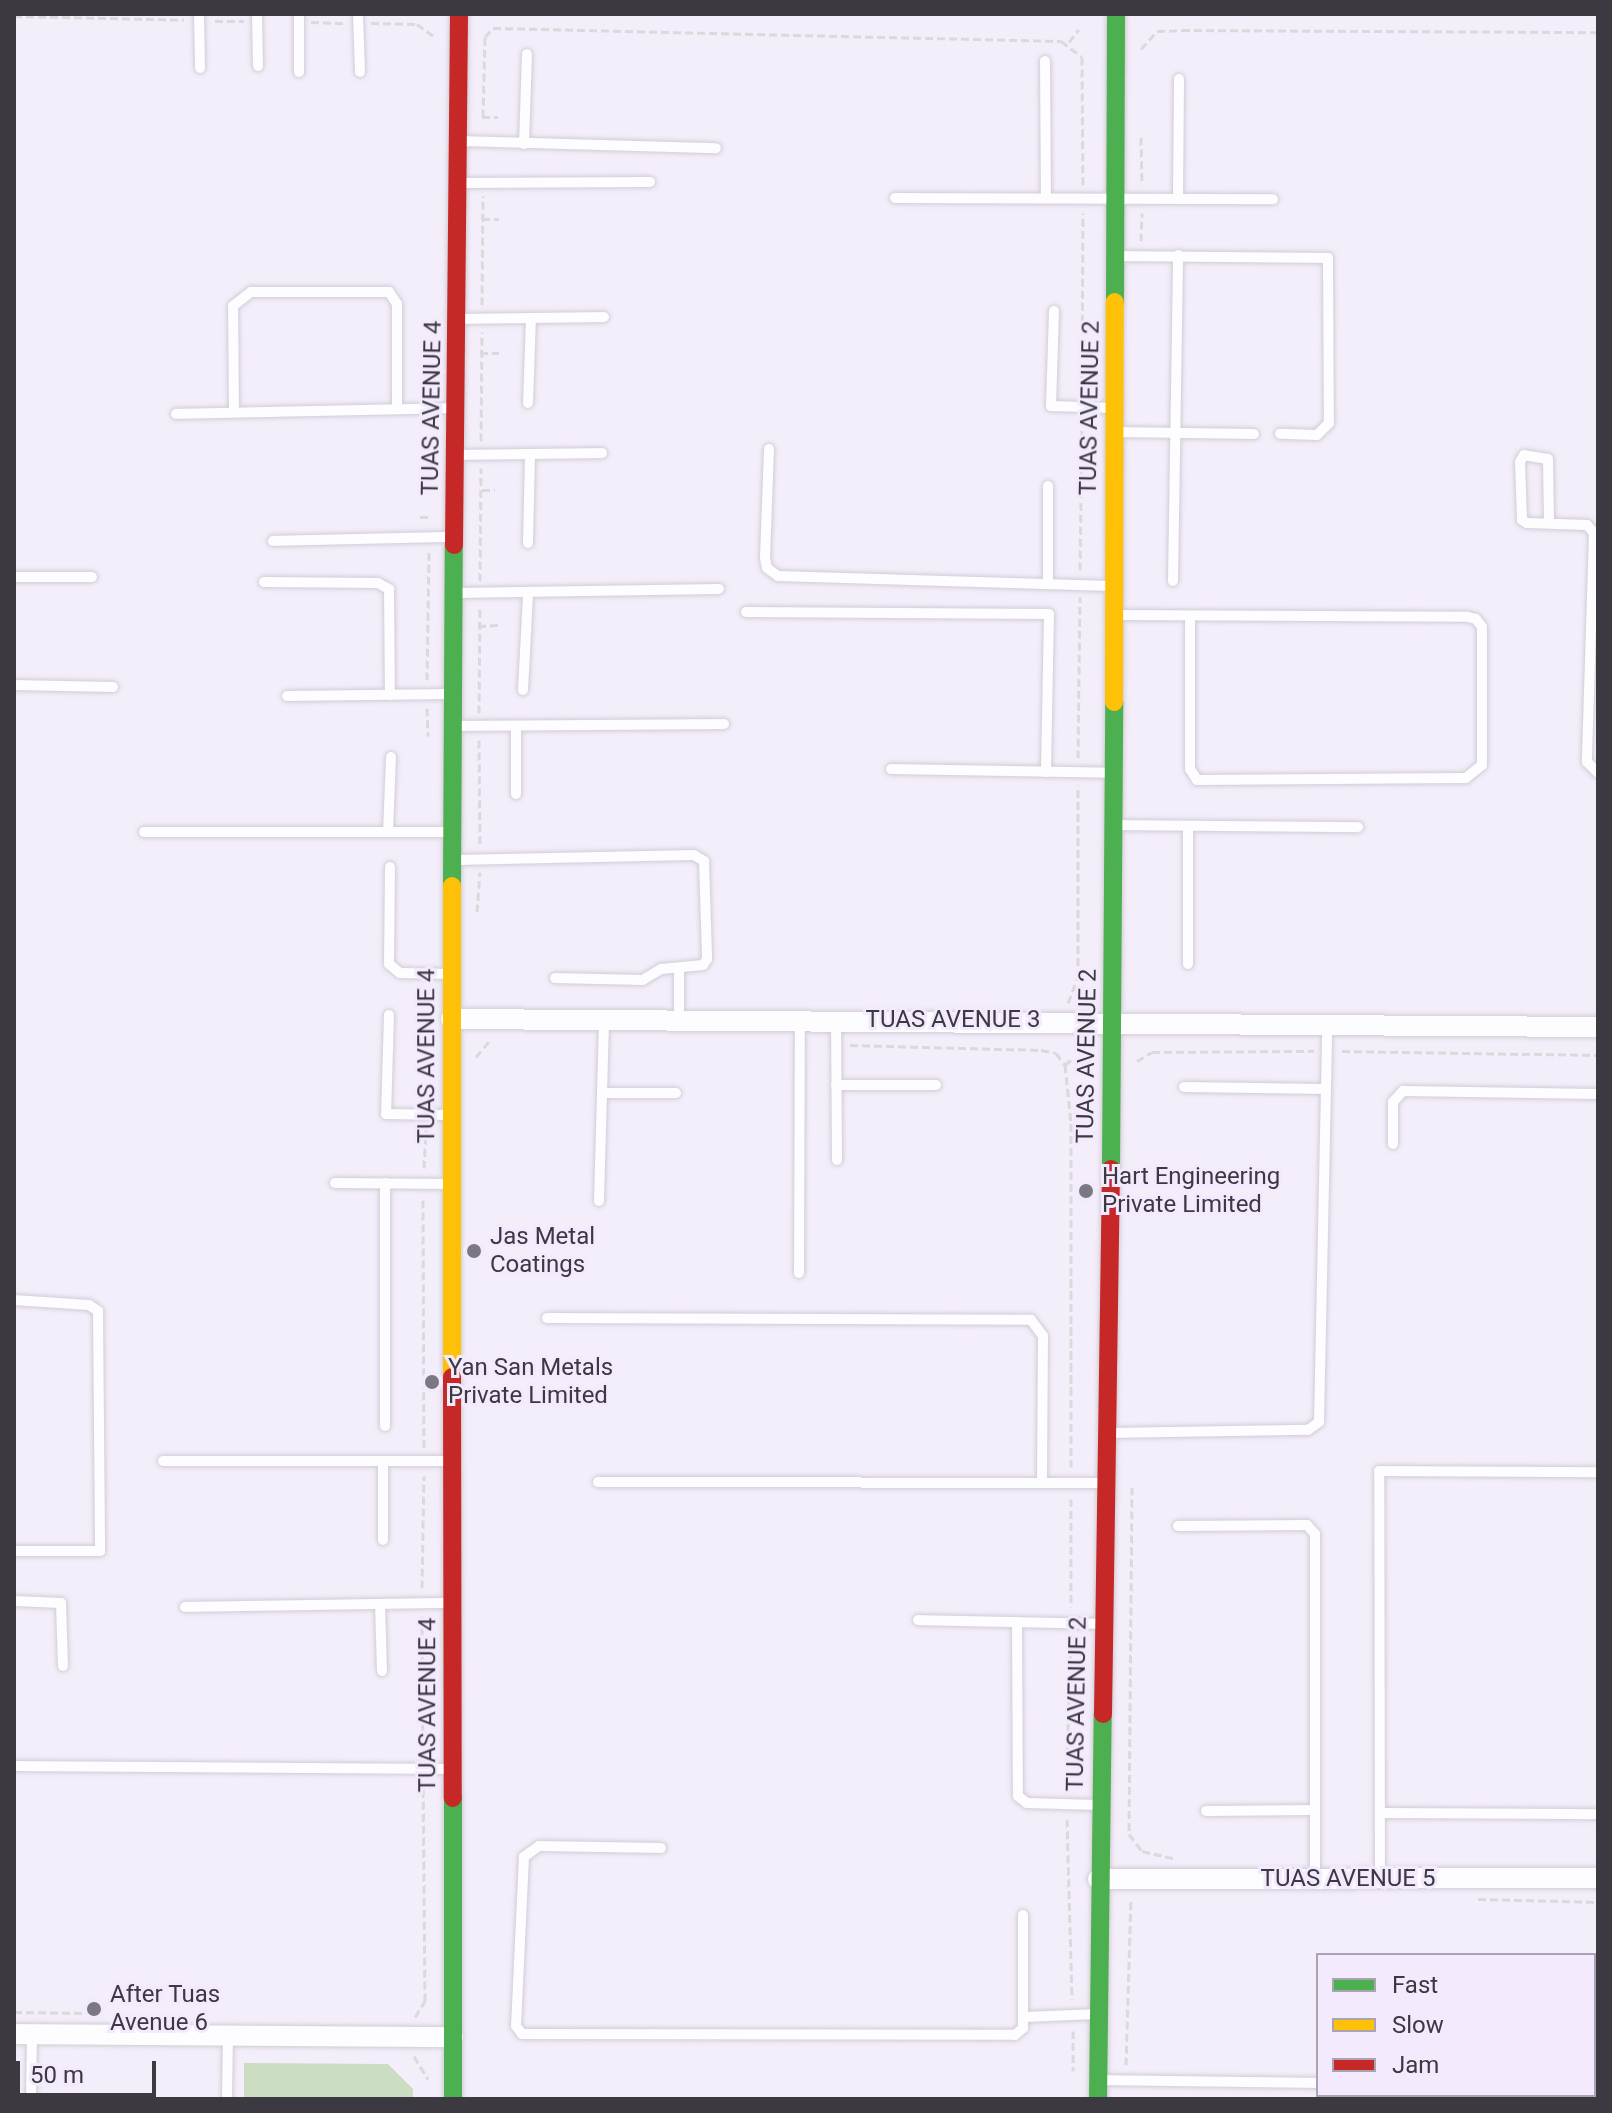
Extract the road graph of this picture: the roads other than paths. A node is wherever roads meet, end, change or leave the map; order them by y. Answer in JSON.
{"nodes":[{"id":1,"x":459,"y":14,"type":"edge"},
{"id":2,"x":1116,"y":14,"type":"edge"},
{"id":3,"x":199,"y":17,"type":"edge"},
{"id":4,"x":257,"y":18,"type":"edge"},
{"id":5,"x":299,"y":18,"type":"edge"},
{"id":6,"x":358,"y":19,"type":"edge"},
{"id":7,"x":527,"y":54,"type":"dead end"},
{"id":8,"x":1045,"y":61,"type":"dead end"},
{"id":9,"x":258,"y":66,"type":"dead end"},
{"id":10,"x":200,"y":68,"type":"dead end"},
{"id":11,"x":299,"y":72,"type":"dead end"},
{"id":12,"x":360,"y":72,"type":"dead end"},
{"id":13,"x":1179,"y":79,"type":"dead end"},
{"id":14,"x":458,"y":141,"type":"junction"},
{"id":15,"x":524,"y":144,"type":"junction"},
{"id":16,"x":716,"y":148,"type":"dead end"},
{"id":17,"x":650,"y":182,"type":"dead end"},
{"id":18,"x":459,"y":183,"type":"junction"},
{"id":19,"x":1046,"y":197,"type":"junction"},
{"id":20,"x":1115,"y":197,"type":"junction"},
{"id":21,"x":895,"y":198,"type":"dead end"},
{"id":22,"x":1178,"y":198,"type":"junction"},
{"id":23,"x":1273,"y":199,"type":"dead end"},
{"id":24,"x":1178,"y":255,"type":"junction"},
{"id":25,"x":1115,"y":256,"type":"junction"},
{"id":26,"x":1054,"y":311,"type":"dead end"},
{"id":27,"x":604,"y":317,"type":"dead end"},
{"id":28,"x":531,"y":318,"type":"junction"},
{"id":29,"x":457,"y":319,"type":"junction"},
{"id":30,"x":528,"y":403,"type":"dead end"},
{"id":31,"x":456,"y":408,"type":"junction"},
{"id":32,"x":1115,"y":408,"type":"junction"},
{"id":33,"x":397,"y":409,"type":"junction"},
{"id":34,"x":234,"y":412,"type":"junction"},
{"id":35,"x":176,"y":414,"type":"dead end"},
{"id":36,"x":1114,"y":432,"type":"junction"},
{"id":37,"x":1176,"y":433,"type":"junction"},
{"id":38,"x":1254,"y":434,"type":"dead end"},
{"id":39,"x":1280,"y":434,"type":"dead end"},
{"id":40,"x":769,"y":449,"type":"dead end"},
{"id":41,"x":602,"y":453,"type":"dead end"},
{"id":42,"x":530,"y":454,"type":"junction"},
{"id":43,"x":455,"y":455,"type":"junction"},
{"id":44,"x":1048,"y":486,"type":"dead end"},
{"id":45,"x":1549,"y":523,"type":"junction"},
{"id":46,"x":454,"y":537,"type":"junction"},
{"id":47,"x":273,"y":541,"type":"dead end"},
{"id":48,"x":528,"y":543,"type":"dead end"},
{"id":49,"x":14,"y":577,"type":"edge"},
{"id":50,"x":92,"y":577,"type":"dead end"},
{"id":51,"x":1173,"y":581,"type":"dead end"},
{"id":52,"x":264,"y":582,"type":"dead end"},
{"id":53,"x":1048,"y":584,"type":"junction"},
{"id":54,"x":1112,"y":586,"type":"junction"},
{"id":55,"x":719,"y":589,"type":"dead end"},
{"id":56,"x":455,"y":593,"type":"junction"},
{"id":57,"x":528,"y":594,"type":"junction"},
{"id":58,"x":746,"y":612,"type":"dead end"},
{"id":59,"x":1111,"y":615,"type":"junction"},
{"id":60,"x":1190,"y":616,"type":"junction"},
{"id":61,"x":14,"y":685,"type":"edge"},
{"id":62,"x":113,"y":687,"type":"dead end"},
{"id":63,"x":523,"y":690,"type":"dead end"},
{"id":64,"x":454,"y":694,"type":"junction"},
{"id":65,"x":390,"y":695,"type":"junction"},
{"id":66,"x":287,"y":696,"type":"dead end"},
{"id":67,"x":724,"y":724,"type":"dead end"},
{"id":68,"x":453,"y":726,"type":"junction"},
{"id":69,"x":516,"y":726,"type":"junction"},
{"id":70,"x":391,"y":757,"type":"dead end"},
{"id":71,"x":891,"y":769,"type":"dead end"},
{"id":72,"x":1046,"y":772,"type":"junction"},
{"id":73,"x":1112,"y":773,"type":"junction"},
{"id":74,"x":1598,"y":773,"type":"edge"},
{"id":75,"x":516,"y":794,"type":"dead end"},
{"id":76,"x":1112,"y":825,"type":"junction"},
{"id":77,"x":1188,"y":826,"type":"junction"},
{"id":78,"x":1358,"y":827,"type":"dead end"},
{"id":79,"x":144,"y":832,"type":"dead end"},
{"id":80,"x":388,"y":832,"type":"junction"},
{"id":81,"x":452,"y":832,"type":"junction"},
{"id":82,"x":452,"y":860,"type":"junction"},
{"id":83,"x":390,"y":867,"type":"dead end"},
{"id":84,"x":1188,"y":964,"type":"dead end"},
{"id":85,"x":679,"y":968,"type":"junction"},
{"id":86,"x":452,"y":974,"type":"junction"},
{"id":87,"x":555,"y":978,"type":"dead end"},
{"id":88,"x":389,"y":1015,"type":"dead end"},
{"id":89,"x":451,"y":1019,"type":"junction"},
{"id":90,"x":604,"y":1019,"type":"junction"},
{"id":91,"x":679,"y":1019,"type":"junction"},
{"id":92,"x":800,"y":1019,"type":"junction"},
{"id":93,"x":836,"y":1019,"type":"junction"},
{"id":94,"x":1113,"y":1020,"type":"junction"},
{"id":95,"x":1327,"y":1023,"type":"junction"},
{"id":96,"x":1598,"y":1027,"type":"edge"},
{"id":97,"x":836,"y":1085,"type":"junction"},
{"id":98,"x":936,"y":1085,"type":"dead end"},
{"id":99,"x":1184,"y":1087,"type":"dead end"},
{"id":100,"x":1326,"y":1089,"type":"junction"},
{"id":101,"x":602,"y":1093,"type":"junction"},
{"id":102,"x":676,"y":1093,"type":"dead end"},
{"id":103,"x":1598,"y":1094,"type":"edge"},
{"id":104,"x":451,"y":1115,"type":"junction"},
{"id":105,"x":1393,"y":1144,"type":"dead end"},
{"id":106,"x":837,"y":1160,"type":"dead end"},
{"id":107,"x":335,"y":1183,"type":"dead end"},
{"id":108,"x":385,"y":1183,"type":"junction"},
{"id":109,"x":452,"y":1184,"type":"junction"},
{"id":110,"x":599,"y":1201,"type":"dead end"},
{"id":111,"x":799,"y":1273,"type":"dead end"},
{"id":112,"x":14,"y":1300,"type":"edge"},
{"id":113,"x":547,"y":1318,"type":"dead end"},
{"id":114,"x":385,"y":1426,"type":"dead end"},
{"id":115,"x":1106,"y":1433,"type":"junction"},
{"id":116,"x":163,"y":1461,"type":"dead end"},
{"id":117,"x":383,"y":1461,"type":"junction"},
{"id":118,"x":451,"y":1461,"type":"junction"},
{"id":119,"x":1598,"y":1472,"type":"edge"},
{"id":120,"x":598,"y":1482,"type":"dead end"},
{"id":121,"x":1042,"y":1483,"type":"junction"},
{"id":122,"x":1105,"y":1483,"type":"junction"},
{"id":123,"x":1178,"y":1526,"type":"dead end"},
{"id":124,"x":383,"y":1540,"type":"dead end"},
{"id":125,"x":14,"y":1551,"type":"edge"},
{"id":126,"x":14,"y":1601,"type":"edge"},
{"id":127,"x":452,"y":1603,"type":"junction"},
{"id":128,"x":380,"y":1604,"type":"junction"},
{"id":129,"x":185,"y":1607,"type":"dead end"},
{"id":130,"x":918,"y":1620,"type":"dead end"},
{"id":131,"x":1017,"y":1622,"type":"junction"},
{"id":132,"x":1102,"y":1624,"type":"junction"},
{"id":133,"x":63,"y":1666,"type":"dead end"},
{"id":134,"x":382,"y":1671,"type":"dead end"},
{"id":135,"x":14,"y":1766,"type":"edge"},
{"id":136,"x":452,"y":1769,"type":"junction"},
{"id":137,"x":1099,"y":1805,"type":"junction"},
{"id":138,"x":1315,"y":1810,"type":"junction"},
{"id":139,"x":1206,"y":1811,"type":"dead end"},
{"id":140,"x":1380,"y":1813,"type":"junction"},
{"id":141,"x":1598,"y":1814,"type":"edge"},
{"id":142,"x":661,"y":1848,"type":"dead end"},
{"id":143,"x":1315,"y":1878,"type":"junction"},
{"id":144,"x":1380,"y":1878,"type":"junction"},
{"id":145,"x":1598,"y":1878,"type":"edge"},
{"id":146,"x":1098,"y":1879,"type":"junction"},
{"id":147,"x":1023,"y":1915,"type":"dead end"},
{"id":148,"x":1098,"y":2014,"type":"junction"},
{"id":149,"x":1024,"y":2017,"type":"junction"},
{"id":150,"x":23,"y":2034,"type":"edge"},
{"id":151,"x":228,"y":2037,"type":"junction"},
{"id":152,"x":453,"y":2037,"type":"junction"},
{"id":153,"x":1316,"y":2083,"type":"edge"},
{"id":154,"x":1098,"y":2090,"type":"edge"},
{"id":155,"x":31,"y":2099,"type":"edge"},
{"id":156,"x":227,"y":2099,"type":"edge"},
{"id":157,"x":453,"y":2099,"type":"edge"}],
"edges":[{"from":1,"to":14,"type":"street","name":"TUAS AVENUE 4"},
{"from":2,"to":20,"type":"street","name":"TUAS AVENUE 2"},
{"from":3,"to":10,"type":"lane"},
{"from":4,"to":9,"type":"lane"},
{"from":5,"to":11,"type":"lane"},
{"from":6,"to":12,"type":"lane"},
{"from":7,"to":15,"type":"lane"},
{"from":8,"to":19,"type":"lane"},
{"from":13,"to":22,"type":"lane"},
{"from":14,"to":15,"type":"lane"},
{"from":14,"to":18,"type":"street","name":"TUAS AVENUE 4"},
{"from":15,"to":16,"type":"lane"},
{"from":17,"to":18,"type":"lane"},
{"from":18,"to":29,"type":"street","name":"TUAS AVENUE 4"},
{"from":19,"to":20,"type":"lane"},
{"from":19,"to":21,"type":"lane"},
{"from":20,"to":22,"type":"lane"},
{"from":20,"to":25,"type":"street","name":"TUAS AVENUE 2"},
{"from":22,"to":23,"type":"lane"},
{"from":24,"to":25,"type":"lane"},
{"from":24,"to":37,"type":"lane"},
{"from":24,"to":39,"type":"lane"},
{"from":25,"to":32,"type":"street","name":"TUAS AVENUE 2"},
{"from":26,"to":32,"type":"lane"},
{"from":27,"to":28,"type":"lane"},
{"from":28,"to":29,"type":"lane"},
{"from":28,"to":30,"type":"lane"},
{"from":29,"to":31,"type":"street","name":"TUAS AVENUE 4"},
{"from":31,"to":33,"type":"lane"},
{"from":31,"to":43,"type":"street","name":"TUAS AVENUE 4"},
{"from":32,"to":36,"type":"street","name":"TUAS AVENUE 2"},
{"from":33,"to":34,"type":"lane"},
{"from":33,"to":34,"type":"lane"},
{"from":34,"to":35,"type":"lane"},
{"from":36,"to":37,"type":"lane"},
{"from":36,"to":54,"type":"street","name":"TUAS AVENUE 2"},
{"from":37,"to":38,"type":"lane"},
{"from":37,"to":51,"type":"lane"},
{"from":40,"to":53,"type":"lane"},
{"from":41,"to":42,"type":"lane"},
{"from":42,"to":43,"type":"lane"},
{"from":42,"to":48,"type":"lane"},
{"from":43,"to":46,"type":"street","name":"TUAS AVENUE 4"},
{"from":44,"to":53,"type":"lane"},
{"from":45,"to":45,"type":"lane"},
{"from":45,"to":74,"type":"lane"},
{"from":46,"to":47,"type":"lane"},
{"from":46,"to":56,"type":"street","name":"TUAS AVENUE 4"},
{"from":49,"to":50,"type":"lane"},
{"from":52,"to":65,"type":"lane"},
{"from":53,"to":54,"type":"lane"},
{"from":54,"to":59,"type":"street","name":"TUAS AVENUE 2"},
{"from":55,"to":57,"type":"lane"},
{"from":56,"to":57,"type":"lane"},
{"from":56,"to":64,"type":"street","name":"TUAS AVENUE 4"},
{"from":57,"to":63,"type":"lane"},
{"from":58,"to":72,"type":"lane"},
{"from":59,"to":60,"type":"lane"},
{"from":59,"to":73,"type":"street","name":"TUAS AVENUE 2"},
{"from":60,"to":60,"type":"lane"},
{"from":61,"to":62,"type":"lane"},
{"from":64,"to":65,"type":"lane"},
{"from":64,"to":68,"type":"street","name":"TUAS AVENUE 4"},
{"from":65,"to":66,"type":"lane"},
{"from":67,"to":69,"type":"lane"},
{"from":68,"to":69,"type":"lane"},
{"from":68,"to":81,"type":"street","name":"TUAS AVENUE 4"},
{"from":69,"to":75,"type":"lane"},
{"from":70,"to":80,"type":"lane"},
{"from":71,"to":72,"type":"lane"},
{"from":72,"to":73,"type":"lane"},
{"from":73,"to":76,"type":"street","name":"TUAS AVENUE 2"},
{"from":76,"to":77,"type":"lane"},
{"from":76,"to":94,"type":"street","name":"TUAS AVENUE 2"},
{"from":77,"to":78,"type":"lane"},
{"from":77,"to":84,"type":"lane"},
{"from":79,"to":80,"type":"lane"},
{"from":80,"to":81,"type":"lane"},
{"from":81,"to":82,"type":"street","name":"TUAS AVENUE 4"},
{"from":82,"to":85,"type":"lane"},
{"from":82,"to":86,"type":"street","name":"TUAS AVENUE 4"},
{"from":83,"to":86,"type":"lane"},
{"from":85,"to":87,"type":"lane"},
{"from":85,"to":91,"type":"lane"},
{"from":86,"to":89,"type":"street","name":"TUAS AVENUE 4"},
{"from":88,"to":104,"type":"lane"},
{"from":89,"to":90,"type":"street","name":"TUAS AVENUE 3"},
{"from":89,"to":104,"type":"street","name":"TUAS AVENUE 4"},
{"from":90,"to":91,"type":"street","name":"TUAS AVENUE 3"},
{"from":90,"to":101,"type":"lane"},
{"from":91,"to":92,"type":"street","name":"TUAS AVENUE 3"},
{"from":92,"to":93,"type":"street","name":"TUAS AVENUE 3"},
{"from":92,"to":111,"type":"lane"},
{"from":93,"to":94,"type":"street","name":"TUAS AVENUE 3"},
{"from":93,"to":97,"type":"lane"},
{"from":94,"to":95,"type":"street","name":"TUAS AVENUE 3"},
{"from":94,"to":115,"type":"street","name":"TUAS AVENUE 2"},
{"from":95,"to":96,"type":"street","name":"TUAS AVENUE 3"},
{"from":95,"to":100,"type":"lane"},
{"from":97,"to":98,"type":"lane"},
{"from":97,"to":106,"type":"lane"},
{"from":99,"to":100,"type":"lane"},
{"from":100,"to":115,"type":"lane"},
{"from":101,"to":102,"type":"lane"},
{"from":101,"to":110,"type":"lane"},
{"from":103,"to":105,"type":"lane"},
{"from":104,"to":109,"type":"street","name":"TUAS AVENUE 4"},
{"from":107,"to":108,"type":"lane"},
{"from":108,"to":109,"type":"lane"},
{"from":108,"to":114,"type":"lane"},
{"from":109,"to":118,"type":"street","name":"TUAS AVENUE 4"},
{"from":112,"to":125,"type":"lane"},
{"from":113,"to":121,"type":"lane"},
{"from":115,"to":122,"type":"street","name":"TUAS AVENUE 2"},
{"from":116,"to":117,"type":"lane"},
{"from":117,"to":118,"type":"lane"},
{"from":117,"to":124,"type":"lane"},
{"from":118,"to":127,"type":"street","name":"TUAS AVENUE 4"},
{"from":119,"to":140,"type":"lane"},
{"from":120,"to":121,"type":"lane"},
{"from":121,"to":122,"type":"lane"},
{"from":122,"to":132,"type":"street","name":"TUAS AVENUE 2"},
{"from":123,"to":138,"type":"lane"},
{"from":126,"to":133,"type":"lane"},
{"from":127,"to":128,"type":"lane"},
{"from":127,"to":136,"type":"street","name":"TUAS AVENUE 4"},
{"from":128,"to":129,"type":"lane"},
{"from":128,"to":134,"type":"lane"},
{"from":130,"to":131,"type":"lane"},
{"from":131,"to":132,"type":"lane"},
{"from":131,"to":137,"type":"lane"},
{"from":132,"to":137,"type":"street","name":"TUAS AVENUE 2"},
{"from":135,"to":136,"type":"lane"},
{"from":136,"to":152,"type":"street","name":"TUAS AVENUE 4"},
{"from":137,"to":146,"type":"street","name":"TUAS AVENUE 2"},
{"from":138,"to":139,"type":"lane"},
{"from":138,"to":143,"type":"lane"},
{"from":140,"to":141,"type":"lane"},
{"from":140,"to":144,"type":"lane"},
{"from":142,"to":149,"type":"lane"},
{"from":143,"to":144,"type":"street","name":"TUAS AVENUE 5"},
{"from":143,"to":146,"type":"street","name":"TUAS AVENUE 5"},
{"from":144,"to":145,"type":"street","name":"TUAS AVENUE 5"},
{"from":146,"to":148,"type":"street","name":"TUAS AVENUE 2"},
{"from":147,"to":149,"type":"lane"},
{"from":148,"to":149,"type":"lane"},
{"from":148,"to":154,"type":"street","name":"TUAS AVENUE 2"},
{"from":150,"to":151,"type":"street"},
{"from":150,"to":155,"type":"lane"},
{"from":151,"to":152,"type":"street"},
{"from":151,"to":156,"type":"lane"},
{"from":152,"to":157,"type":"street","name":"TUAS AVENUE 4"},
{"from":153,"to":154,"type":"lane"}]}
